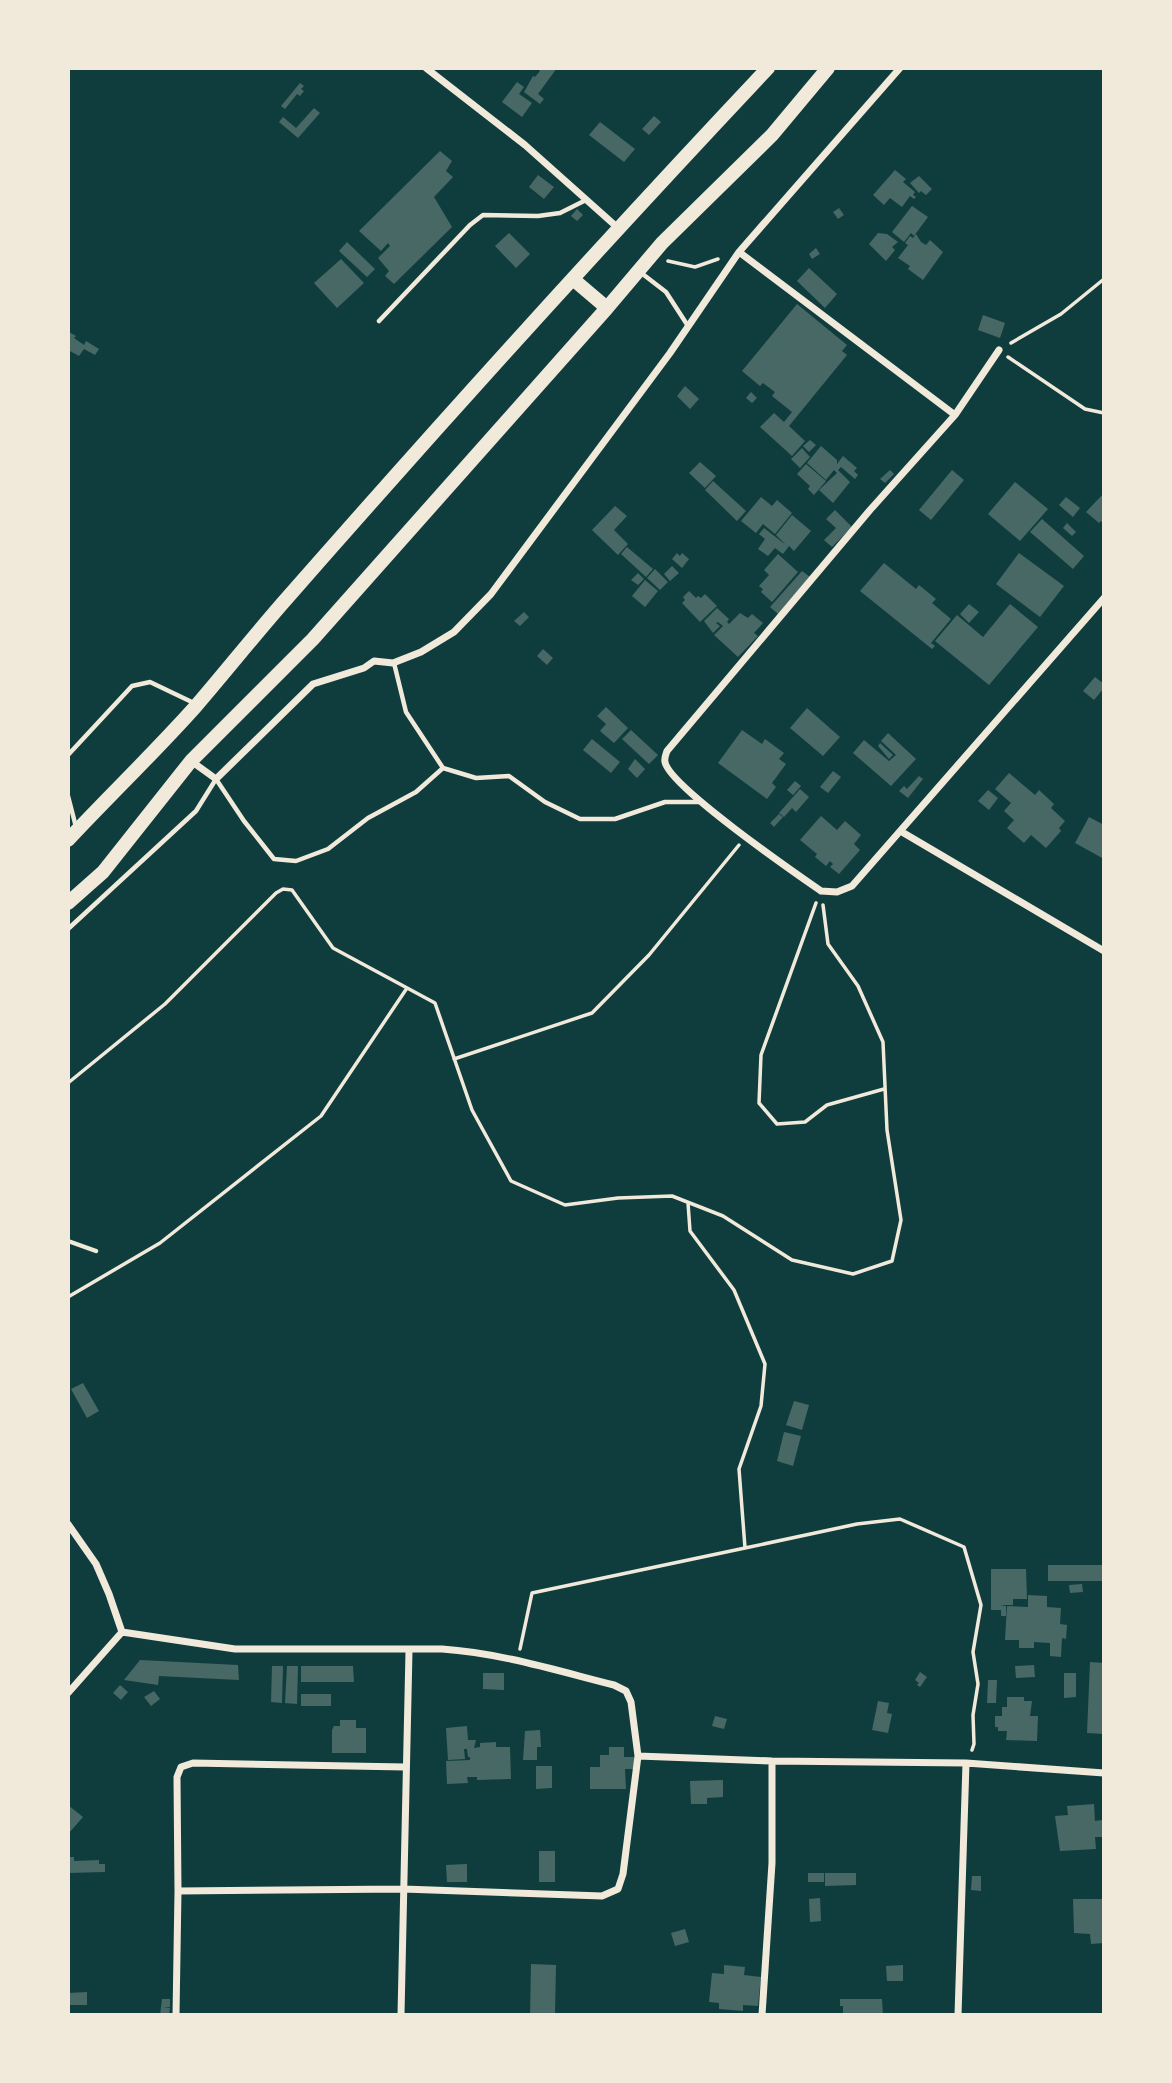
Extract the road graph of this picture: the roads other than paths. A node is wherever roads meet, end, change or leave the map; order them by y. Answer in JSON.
{"nodes":[{"id":1,"x":426,"y":68,"type":"edge"},
{"id":2,"x":768,"y":68,"type":"edge"},
{"id":3,"x":828,"y":68,"type":"edge"},
{"id":4,"x":900,"y":68,"type":"edge"},
{"id":5,"x":587,"y":200,"type":"junction"},
{"id":6,"x":618,"y":228,"type":"junction"},
{"id":7,"x":739,"y":252,"type":"junction"},
{"id":8,"x":639,"y":272,"type":"junction"},
{"id":9,"x":573,"y":280,"type":"junction"},
{"id":10,"x":607,"y":308,"type":"junction"},
{"id":11,"x":379,"y":321,"type":"dead end"},
{"id":12,"x":688,"y":327,"type":"junction"},
{"id":13,"x":999,"y":350,"type":"road end"},
{"id":14,"x":955,"y":415,"type":"junction"},
{"id":15,"x":1104,"y":598,"type":"edge"},
{"id":16,"x":393,"y":663,"type":"junction"},
{"id":17,"x":197,"y":704,"type":"junction"},
{"id":18,"x":68,"y":755,"type":"edge"},
{"id":19,"x":191,"y":761,"type":"junction"},
{"id":20,"x":443,"y":768,"type":"junction"},
{"id":21,"x":216,"y":779,"type":"junction"},
{"id":22,"x":68,"y":796,"type":"edge"},
{"id":23,"x":700,"y":802,"type":"junction"},
{"id":24,"x":902,"y":832,"type":"junction"},
{"id":25,"x":72,"y":835,"type":"edge"},
{"id":26,"x":68,"y":903,"type":"edge"},
{"id":27,"x":68,"y":929,"type":"edge"},
{"id":28,"x":1104,"y":951,"type":"edge"},
{"id":29,"x":68,"y":1241,"type":"edge"},
{"id":30,"x":96,"y":1251,"type":"dead end"},
{"id":31,"x":68,"y":1524,"type":"edge"},
{"id":32,"x":121,"y":1632,"type":"junction"},
{"id":33,"x":409,"y":1651,"type":"junction"},
{"id":34,"x":68,"y":1693,"type":"edge"},
{"id":35,"x":638,"y":1756,"type":"junction"},
{"id":36,"x":772,"y":1761,"type":"junction"},
{"id":37,"x":966,"y":1763,"type":"junction"},
{"id":38,"x":405,"y":1766,"type":"junction"},
{"id":39,"x":1104,"y":1773,"type":"edge"},
{"id":40,"x":402,"y":1889,"type":"junction"},
{"id":41,"x":178,"y":1891,"type":"junction"},
{"id":42,"x":176,"y":2015,"type":"edge"},
{"id":43,"x":401,"y":2015,"type":"edge"},
{"id":44,"x":762,"y":2015,"type":"edge"},
{"id":45,"x":958,"y":2015,"type":"edge"}],
"edges":[{"from":1,"to":5,"type":"street"},
{"from":2,"to":6,"type":"main road"},
{"from":3,"to":8,"type":"main road"},
{"from":4,"to":7,"type":"street"},
{"from":5,"to":6,"type":"street"},
{"from":5,"to":11,"type":"lane"},
{"from":6,"to":9,"type":"main road"},
{"from":7,"to":12,"type":"street"},
{"from":7,"to":14,"type":"street"},
{"from":8,"to":10,"type":"main road"},
{"from":8,"to":12,"type":"lane"},
{"from":9,"to":10,"type":"main road"},
{"from":9,"to":17,"type":"main road"},
{"from":10,"to":19,"type":"main road"},
{"from":12,"to":16,"type":"street"},
{"from":13,"to":14,"type":"street"},
{"from":14,"to":23,"type":"street"},
{"from":15,"to":24,"type":"street"},
{"from":16,"to":20,"type":"lane"},
{"from":16,"to":21,"type":"street"},
{"from":17,"to":18,"type":"lane"},
{"from":17,"to":25,"type":"main road"},
{"from":19,"to":21,"type":"street"},
{"from":19,"to":26,"type":"main road"},
{"from":20,"to":21,"type":"lane"},
{"from":20,"to":23,"type":"lane"},
{"from":21,"to":27,"type":"lane"},
{"from":22,"to":25,"type":"lane"},
{"from":23,"to":24,"type":"street"},
{"from":24,"to":28,"type":"street"},
{"from":29,"to":30,"type":"lane"},
{"from":31,"to":32,"type":"street"},
{"from":32,"to":33,"type":"street"},
{"from":32,"to":34,"type":"street"},
{"from":33,"to":35,"type":"street"},
{"from":33,"to":38,"type":"street"},
{"from":35,"to":36,"type":"street"},
{"from":35,"to":40,"type":"street"},
{"from":36,"to":37,"type":"street"},
{"from":36,"to":44,"type":"street"},
{"from":37,"to":39,"type":"street"},
{"from":37,"to":45,"type":"street"},
{"from":38,"to":40,"type":"street"},
{"from":38,"to":41,"type":"street"},
{"from":40,"to":41,"type":"street"},
{"from":40,"to":43,"type":"street"},
{"from":41,"to":42,"type":"street"}]}
